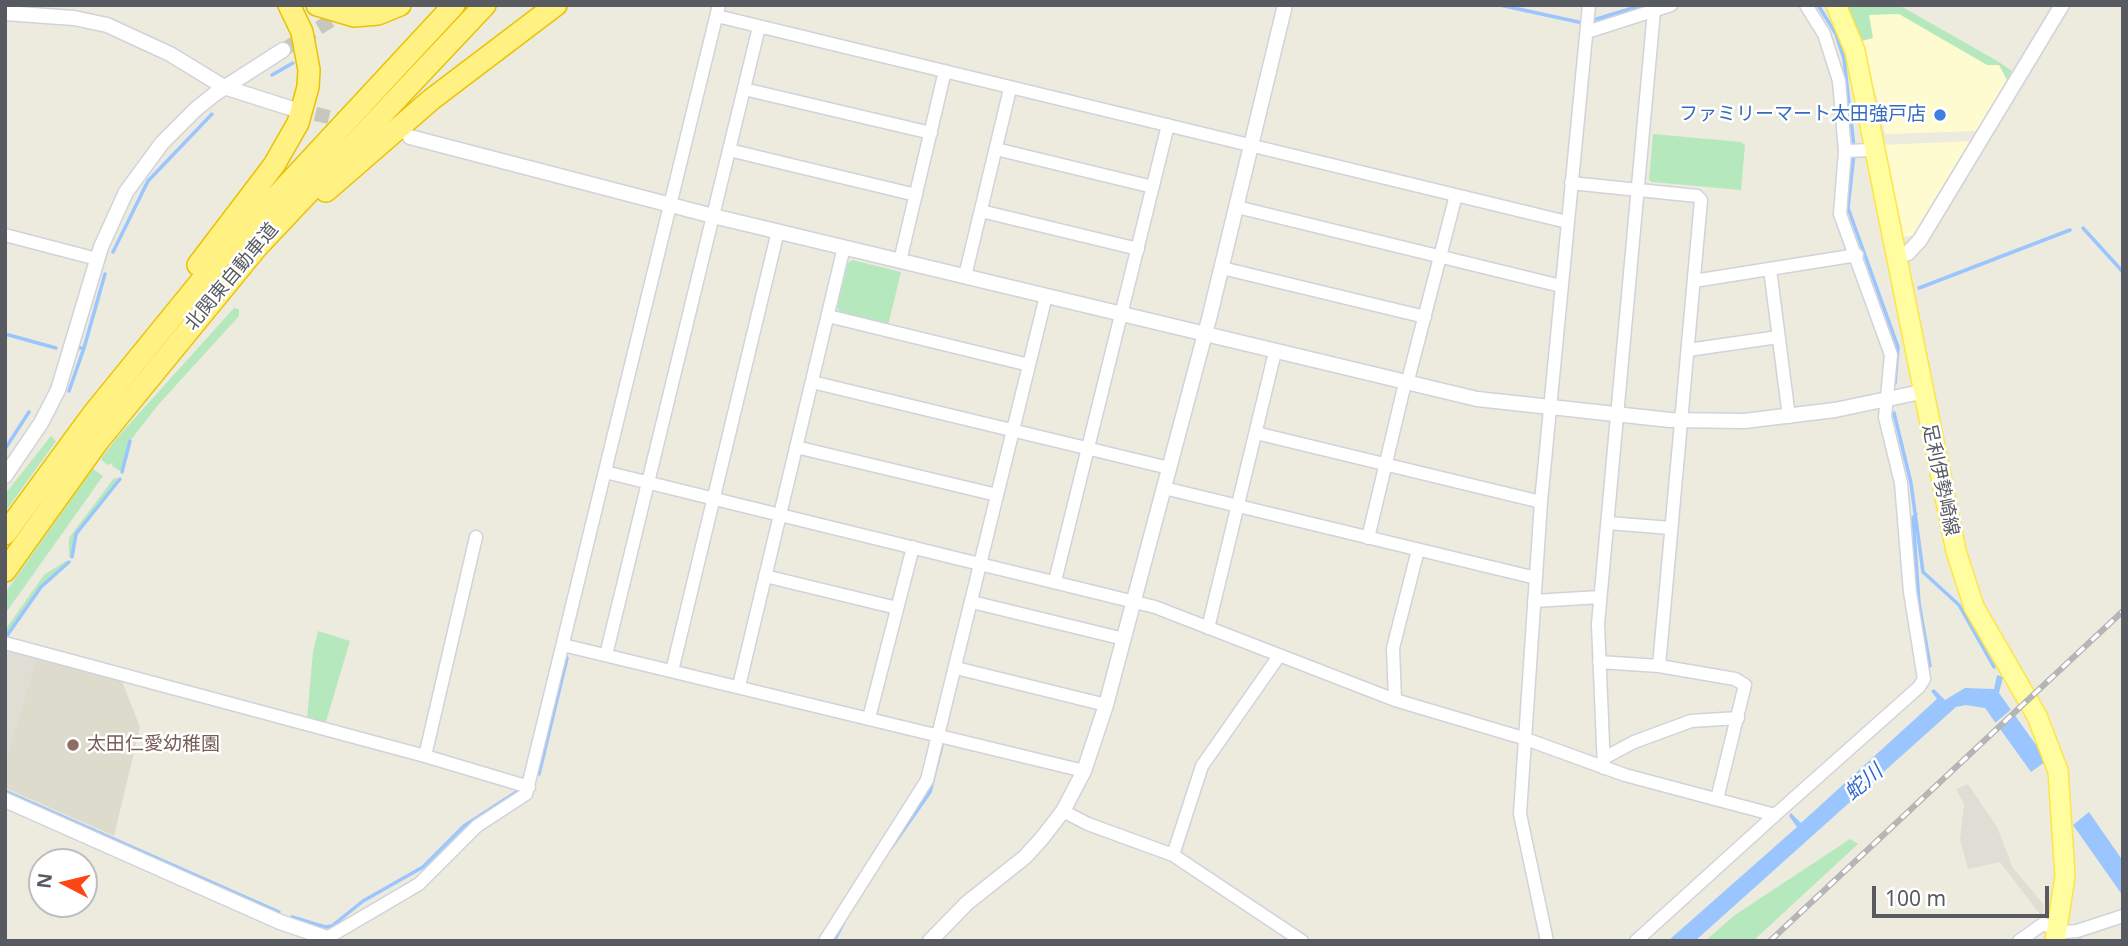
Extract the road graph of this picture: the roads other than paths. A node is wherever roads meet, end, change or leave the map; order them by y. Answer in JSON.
{"nodes":[{"id":1,"x":289,"y":5,"type":"edge"},
{"id":2,"x":317,"y":5,"type":"edge"},
{"id":3,"x":400,"y":5,"type":"edge"},
{"id":4,"x":454,"y":5,"type":"edge"},
{"id":5,"x":485,"y":5,"type":"edge"},
{"id":6,"x":555,"y":5,"type":"edge"},
{"id":7,"x":1285,"y":5,"type":"edge"},
{"id":8,"x":1589,"y":5,"type":"edge"},
{"id":9,"x":1671,"y":5,"type":"edge"},
{"id":10,"x":1806,"y":5,"type":"edge"},
{"id":11,"x":1836,"y":5,"type":"edge"},
{"id":12,"x":2062,"y":5,"type":"edge"},
{"id":13,"x":1654,"y":10,"type":"junction"},
{"id":14,"x":718,"y":11,"type":"edge"},
{"id":15,"x":5,"y":13,"type":"edge"},
{"id":16,"x":759,"y":27,"type":"junction"},
{"id":17,"x":1587,"y":32,"type":"junction"},
{"id":18,"x":283,"y":50,"type":"tunnel mouth"},
{"id":19,"x":945,"y":71,"type":"junction"},
{"id":20,"x":224,"y":87,"type":"junction"},
{"id":21,"x":744,"y":89,"type":"junction"},
{"id":22,"x":1010,"y":89,"type":"junction"},
{"id":23,"x":290,"y":108,"type":"tunnel mouth"},
{"id":24,"x":1168,"y":125,"type":"junction"},
{"id":25,"x":930,"y":134,"type":"junction"},
{"id":26,"x":410,"y":137,"type":"dead end"},
{"id":27,"x":1251,"y":145,"type":"junction"},
{"id":28,"x":996,"y":149,"type":"junction"},
{"id":29,"x":729,"y":150,"type":"junction"},
{"id":30,"x":1856,"y":152,"type":"junction"},
{"id":31,"x":1571,"y":183,"type":"junction"},
{"id":32,"x":1153,"y":187,"type":"junction"},
{"id":33,"x":1640,"y":190,"type":"junction"},
{"id":34,"x":916,"y":195,"type":"junction"},
{"id":35,"x":1456,"y":195,"type":"junction"},
{"id":36,"x":671,"y":205,"type":"junction"},
{"id":37,"x":1237,"y":207,"type":"junction"},
{"id":38,"x":981,"y":211,"type":"junction"},
{"id":39,"x":713,"y":216,"type":"junction"},
{"id":40,"x":1567,"y":222,"type":"junction"},
{"id":41,"x":778,"y":231,"type":"junction"},
{"id":42,"x":5,"y":234,"type":"edge"},
{"id":43,"x":844,"y":247,"type":"junction"},
{"id":44,"x":1138,"y":248,"type":"junction"},
{"id":45,"x":1857,"y":255,"type":"junction"},
{"id":46,"x":1440,"y":257,"type":"junction"},
{"id":47,"x":1895,"y":257,"type":"junction"},
{"id":48,"x":97,"y":259,"type":"junction"},
{"id":49,"x":900,"y":261,"type":"junction"},
{"id":50,"x":1222,"y":268,"type":"junction"},
{"id":51,"x":1770,"y":269,"type":"junction"},
{"id":52,"x":965,"y":276,"type":"junction"},
{"id":53,"x":1695,"y":281,"type":"junction"},
{"id":54,"x":226,"y":285,"type":"junction"},
{"id":55,"x":1561,"y":286,"type":"junction"},
{"id":56,"x":1046,"y":296,"type":"junction"},
{"id":57,"x":1121,"y":314,"type":"junction"},
{"id":58,"x":828,"y":316,"type":"junction"},
{"id":59,"x":1424,"y":317,"type":"junction"},
{"id":60,"x":1205,"y":335,"type":"junction"},
{"id":61,"x":1778,"y":337,"type":"junction"},
{"id":62,"x":1688,"y":350,"type":"junction"},
{"id":63,"x":1275,"y":352,"type":"junction"},
{"id":64,"x":1029,"y":365,"type":"junction"},
{"id":65,"x":812,"y":382,"type":"junction"},
{"id":66,"x":1406,"y":384,"type":"junction"},
{"id":67,"x":116,"y":385,"type":"junction"},
{"id":68,"x":1921,"y":392,"type":"junction"},
{"id":69,"x":1884,"y":400,"type":"junction"},
{"id":70,"x":1550,"y":408,"type":"junction"},
{"id":71,"x":1617,"y":414,"type":"junction"},
{"id":72,"x":1788,"y":417,"type":"junction"},
{"id":73,"x":1681,"y":420,"type":"junction"},
{"id":74,"x":1013,"y":431,"type":"junction"},
{"id":75,"x":1256,"y":433,"type":"junction"},
{"id":76,"x":796,"y":447,"type":"junction"},
{"id":77,"x":1088,"y":449,"type":"junction"},
{"id":78,"x":1386,"y":464,"type":"junction"},
{"id":79,"x":1169,"y":468,"type":"junction"},
{"id":80,"x":605,"y":472,"type":"junction"},
{"id":81,"x":5,"y":476,"type":"edge"},
{"id":82,"x":647,"y":482,"type":"junction"},
{"id":83,"x":1164,"y":488,"type":"junction"},
{"id":84,"x":998,"y":495,"type":"junction"},
{"id":85,"x":714,"y":498,"type":"junction"},
{"id":86,"x":1541,"y":502,"type":"junction"},
{"id":87,"x":1238,"y":506,"type":"junction"},
{"id":88,"x":780,"y":514,"type":"junction"},
{"id":89,"x":1608,"y":523,"type":"junction"},
{"id":90,"x":1671,"y":528,"type":"junction"},
{"id":91,"x":5,"y":534,"type":"edge"},
{"id":92,"x":476,"y":537,"type":"dead end"},
{"id":93,"x":1368,"y":538,"type":"junction"},
{"id":94,"x":913,"y":547,"type":"junction"},
{"id":95,"x":1418,"y":550,"type":"junction"},
{"id":96,"x":981,"y":563,"type":"junction"},
{"id":97,"x":5,"y":571,"type":"edge"},
{"id":98,"x":765,"y":576,"type":"junction"},
{"id":99,"x":1536,"y":578,"type":"junction"},
{"id":100,"x":1055,"y":581,"type":"junction"},
{"id":101,"x":1600,"y":597,"type":"junction"},
{"id":102,"x":1134,"y":600,"type":"junction"},
{"id":103,"x":1534,"y":601,"type":"junction"},
{"id":104,"x":972,"y":602,"type":"junction"},
{"id":105,"x":897,"y":608,"type":"junction"},
{"id":106,"x":1208,"y":628,"type":"junction"},
{"id":107,"x":1124,"y":639,"type":"junction"},
{"id":108,"x":5,"y":643,"type":"edge"},
{"id":109,"x":563,"y":645,"type":"junction"},
{"id":110,"x":606,"y":655,"type":"junction"},
{"id":111,"x":1279,"y":656,"type":"junction"},
{"id":112,"x":1599,"y":662,"type":"junction"},
{"id":113,"x":1659,"y":666,"type":"junction"},
{"id":114,"x":956,"y":668,"type":"junction"},
{"id":115,"x":672,"y":670,"type":"junction"},
{"id":116,"x":739,"y":686,"type":"junction"},
{"id":117,"x":1395,"y":700,"type":"junction"},
{"id":118,"x":1106,"y":705,"type":"junction"},
{"id":119,"x":869,"y":718,"type":"junction"},
{"id":120,"x":1738,"y":718,"type":"junction"},
{"id":121,"x":940,"y":735,"type":"junction"},
{"id":122,"x":1523,"y":738,"type":"junction"},
{"id":123,"x":425,"y":756,"type":"junction"},
{"id":124,"x":1604,"y":763,"type":"junction"},
{"id":125,"x":1084,"y":771,"type":"junction"},
{"id":126,"x":529,"y":787,"type":"junction"},
{"id":127,"x":1717,"y":799,"type":"junction"},
{"id":128,"x":5,"y":800,"type":"edge"},
{"id":129,"x":1063,"y":811,"type":"junction"},
{"id":130,"x":1775,"y":815,"type":"junction"},
{"id":131,"x":1173,"y":855,"type":"junction"},
{"id":132,"x":2123,"y":916,"type":"edge"},
{"id":133,"x":2056,"y":935,"type":"edge"},
{"id":134,"x":334,"y":939,"type":"edge"},
{"id":135,"x":1298,"y":940,"type":"edge"},
{"id":136,"x":825,"y":941,"type":"edge"},
{"id":137,"x":930,"y":941,"type":"edge"},
{"id":138,"x":1547,"y":941,"type":"edge"},
{"id":139,"x":1636,"y":941,"type":"edge"},
{"id":140,"x":2019,"y":941,"type":"edge"}],
"edges":[{"from":1,"to":67,"type":"highway"},
{"from":2,"to":3,"type":"highway"},
{"from":4,"to":67,"type":"highway","name":"北関東自動車道"},
{"from":5,"to":54,"type":"highway","name":"北関東自動車道"},
{"from":6,"to":54,"type":"highway"},
{"from":7,"to":27,"type":"street"},
{"from":8,"to":17,"type":"street"},
{"from":9,"to":13,"type":"street"},
{"from":10,"to":30,"type":"street"},
{"from":11,"to":30,"type":"main road","name":"足利伊勢崎線"},
{"from":12,"to":47,"type":"street"},
{"from":13,"to":17,"type":"street"},
{"from":13,"to":33,"type":"street"},
{"from":14,"to":16,"type":"street"},
{"from":14,"to":36,"type":"street"},
{"from":15,"to":20,"type":"street"},
{"from":16,"to":19,"type":"street"},
{"from":16,"to":21,"type":"street"},
{"from":17,"to":31,"type":"street"},
{"from":18,"to":20,"type":"street"},
{"from":19,"to":22,"type":"street"},
{"from":19,"to":25,"type":"street"},
{"from":20,"to":23,"type":"street"},
{"from":20,"to":48,"type":"street"},
{"from":21,"to":25,"type":"street"},
{"from":21,"to":29,"type":"street"},
{"from":22,"to":24,"type":"street"},
{"from":22,"to":28,"type":"street"},
{"from":24,"to":27,"type":"street"},
{"from":24,"to":32,"type":"street"},
{"from":25,"to":34,"type":"street"},
{"from":26,"to":36,"type":"street"},
{"from":27,"to":35,"type":"street"},
{"from":27,"to":37,"type":"street"},
{"from":28,"to":32,"type":"street"},
{"from":28,"to":38,"type":"street"},
{"from":29,"to":34,"type":"street"},
{"from":29,"to":39,"type":"street"},
{"from":30,"to":45,"type":"street"},
{"from":30,"to":47,"type":"main road","name":"足利伊勢崎線"},
{"from":31,"to":33,"type":"street"},
{"from":31,"to":40,"type":"street"},
{"from":32,"to":44,"type":"street"},
{"from":33,"to":53,"type":"street"},
{"from":33,"to":71,"type":"street"},
{"from":34,"to":49,"type":"street"},
{"from":35,"to":40,"type":"street"},
{"from":35,"to":46,"type":"street"},
{"from":36,"to":39,"type":"street"},
{"from":36,"to":80,"type":"street"},
{"from":37,"to":46,"type":"street"},
{"from":37,"to":50,"type":"street"},
{"from":38,"to":44,"type":"street"},
{"from":38,"to":52,"type":"street"},
{"from":39,"to":41,"type":"street"},
{"from":39,"to":82,"type":"street"},
{"from":40,"to":55,"type":"street"},
{"from":41,"to":43,"type":"street"},
{"from":41,"to":85,"type":"street"},
{"from":42,"to":48,"type":"street"},
{"from":43,"to":49,"type":"street"},
{"from":43,"to":58,"type":"street"},
{"from":44,"to":57,"type":"street"},
{"from":45,"to":51,"type":"street"},
{"from":45,"to":69,"type":"street"},
{"from":46,"to":55,"type":"street"},
{"from":46,"to":59,"type":"street"},
{"from":47,"to":68,"type":"main road","name":"足利伊勢崎線"},
{"from":48,"to":81,"type":"street"},
{"from":49,"to":52,"type":"street"},
{"from":50,"to":59,"type":"street"},
{"from":50,"to":60,"type":"street"},
{"from":51,"to":53,"type":"street"},
{"from":51,"to":61,"type":"street"},
{"from":52,"to":56,"type":"street"},
{"from":53,"to":62,"type":"street"},
{"from":54,"to":97,"type":"highway","name":"北関東自動車道"},
{"from":55,"to":70,"type":"street"},
{"from":56,"to":57,"type":"street"},
{"from":56,"to":64,"type":"street"},
{"from":57,"to":60,"type":"street"},
{"from":57,"to":77,"type":"street"},
{"from":58,"to":64,"type":"street"},
{"from":58,"to":65,"type":"street"},
{"from":59,"to":66,"type":"street"},
{"from":60,"to":63,"type":"street"},
{"from":60,"to":79,"type":"street"},
{"from":61,"to":62,"type":"street"},
{"from":61,"to":72,"type":"street"},
{"from":62,"to":73,"type":"street"},
{"from":63,"to":66,"type":"street"},
{"from":63,"to":75,"type":"street"},
{"from":64,"to":74,"type":"street"},
{"from":65,"to":74,"type":"street"},
{"from":65,"to":76,"type":"street"},
{"from":66,"to":70,"type":"street"},
{"from":66,"to":78,"type":"street"},
{"from":67,"to":91,"type":"highway","name":"北関東自動車道"},
{"from":68,"to":69,"type":"street"},
{"from":68,"to":133,"type":"main road","name":"足利伊勢崎線"},
{"from":69,"to":72,"type":"street"},
{"from":69,"to":130,"type":"street"},
{"from":70,"to":71,"type":"street"},
{"from":70,"to":86,"type":"street"},
{"from":71,"to":73,"type":"street"},
{"from":71,"to":89,"type":"street"},
{"from":72,"to":73,"type":"street"},
{"from":73,"to":90,"type":"street"},
{"from":74,"to":77,"type":"street"},
{"from":74,"to":84,"type":"street"},
{"from":75,"to":78,"type":"street"},
{"from":75,"to":87,"type":"street"},
{"from":76,"to":84,"type":"street"},
{"from":76,"to":88,"type":"street"},
{"from":77,"to":79,"type":"street"},
{"from":77,"to":100,"type":"street"},
{"from":78,"to":86,"type":"street"},
{"from":78,"to":93,"type":"street"},
{"from":79,"to":83,"type":"street"},
{"from":80,"to":82,"type":"street"},
{"from":80,"to":109,"type":"street"},
{"from":82,"to":85,"type":"street"},
{"from":82,"to":110,"type":"street"},
{"from":83,"to":87,"type":"street"},
{"from":83,"to":102,"type":"street"},
{"from":84,"to":96,"type":"street"},
{"from":85,"to":88,"type":"street"},
{"from":85,"to":115,"type":"street"},
{"from":86,"to":99,"type":"street"},
{"from":87,"to":93,"type":"street"},
{"from":87,"to":106,"type":"street"},
{"from":88,"to":94,"type":"street"},
{"from":88,"to":98,"type":"street"},
{"from":89,"to":90,"type":"street"},
{"from":89,"to":101,"type":"street"},
{"from":90,"to":113,"type":"street"},
{"from":92,"to":123,"type":"street"},
{"from":93,"to":95,"type":"street"},
{"from":94,"to":96,"type":"street"},
{"from":94,"to":105,"type":"street"},
{"from":95,"to":99,"type":"street"},
{"from":95,"to":117,"type":"street"},
{"from":96,"to":100,"type":"street"},
{"from":96,"to":104,"type":"street"},
{"from":98,"to":105,"type":"street"},
{"from":98,"to":116,"type":"street"},
{"from":99,"to":103,"type":"street"},
{"from":100,"to":102,"type":"street"},
{"from":101,"to":103,"type":"street"},
{"from":101,"to":112,"type":"street"},
{"from":102,"to":106,"type":"street"},
{"from":102,"to":107,"type":"street"},
{"from":103,"to":122,"type":"street"},
{"from":104,"to":107,"type":"street"},
{"from":104,"to":114,"type":"street"},
{"from":105,"to":119,"type":"street"},
{"from":106,"to":111,"type":"street"},
{"from":107,"to":118,"type":"street"},
{"from":108,"to":123,"type":"street"},
{"from":109,"to":110,"type":"street"},
{"from":109,"to":126,"type":"street"},
{"from":110,"to":115,"type":"street"},
{"from":111,"to":117,"type":"street"},
{"from":111,"to":131,"type":"street"},
{"from":112,"to":113,"type":"street"},
{"from":112,"to":124,"type":"street"},
{"from":113,"to":120,"type":"street"},
{"from":114,"to":118,"type":"street"},
{"from":114,"to":121,"type":"street"},
{"from":115,"to":116,"type":"street"},
{"from":116,"to":119,"type":"street"},
{"from":117,"to":122,"type":"street"},
{"from":118,"to":125,"type":"street"},
{"from":119,"to":121,"type":"street"},
{"from":120,"to":124,"type":"street"},
{"from":120,"to":127,"type":"street"},
{"from":121,"to":125,"type":"street"},
{"from":121,"to":136,"type":"street"},
{"from":122,"to":124,"type":"street"},
{"from":122,"to":138,"type":"street"},
{"from":123,"to":126,"type":"street"},
{"from":124,"to":127,"type":"street"},
{"from":125,"to":129,"type":"street"},
{"from":126,"to":134,"type":"street"},
{"from":127,"to":130,"type":"street"},
{"from":128,"to":134,"type":"street"},
{"from":129,"to":131,"type":"street"},
{"from":129,"to":137,"type":"street"},
{"from":130,"to":139,"type":"street"},
{"from":131,"to":135,"type":"street"},
{"from":132,"to":133,"type":"street"},
{"from":133,"to":140,"type":"street"}]}
